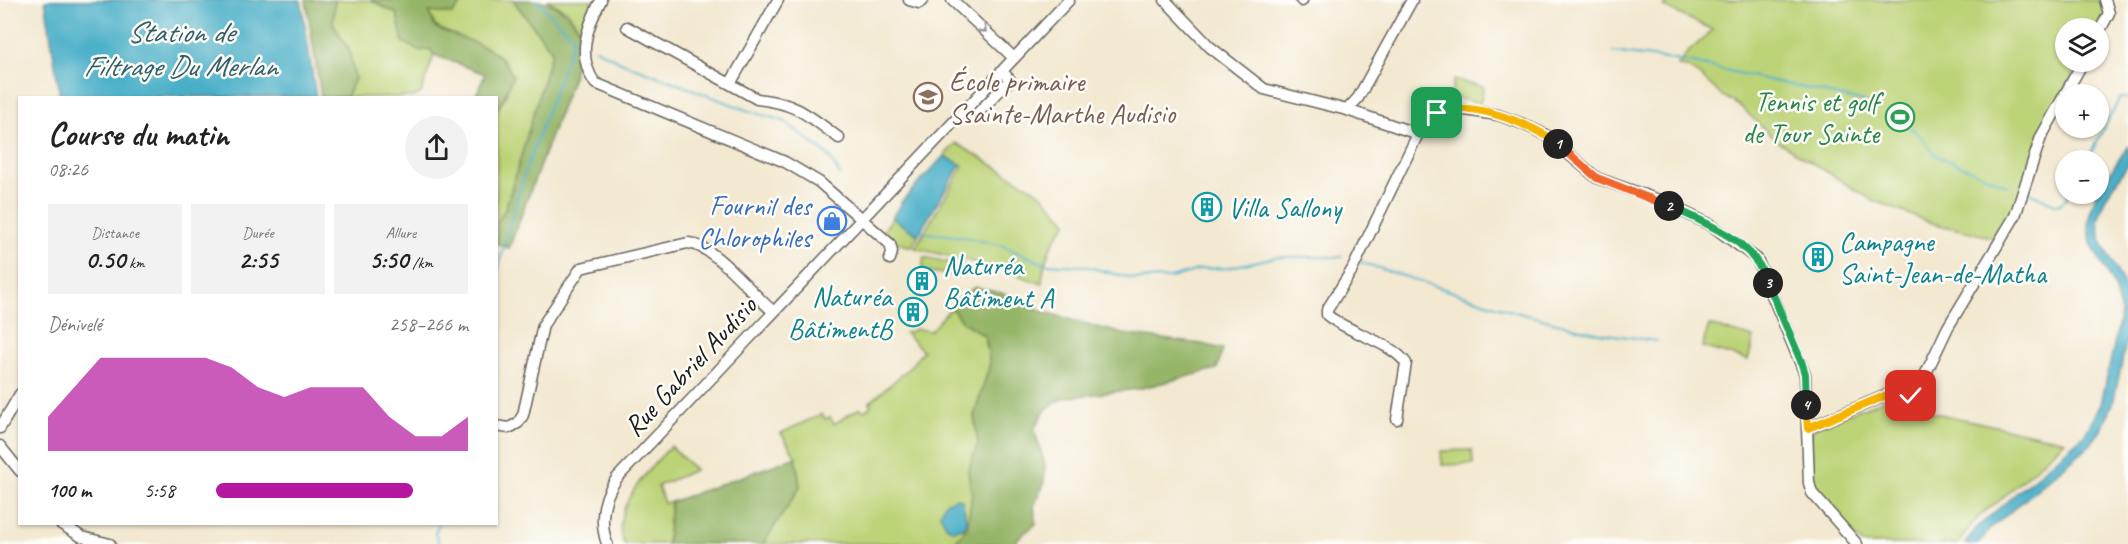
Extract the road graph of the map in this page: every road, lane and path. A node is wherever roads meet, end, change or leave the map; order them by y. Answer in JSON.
{"nodes":[{"id":1,"x":601,"y":0,"type":"edge"},
{"id":2,"x":778,"y":0,"type":"edge"},
{"id":3,"x":909,"y":0,"type":"edge"},
{"id":4,"x":952,"y":0,"type":"edge"},
{"id":5,"x":1069,"y":0,"type":"edge"},
{"id":6,"x":1165,"y":0,"type":"edge"},
{"id":7,"x":1412,"y":0,"type":"edge"},
{"id":8,"x":2105,"y":0,"type":"edge"},
{"id":9,"x":923,"y":1,"type":"edge"},
{"id":10,"x":2106,"y":18,"type":"edge"},
{"id":11,"x":627,"y":27,"type":"dead end"},
{"id":12,"x":1014,"y":58,"type":"junction"},
{"id":13,"x":1002,"y":71,"type":"junction"},
{"id":14,"x":2077,"y":72,"type":"edge"},
{"id":15,"x":730,"y":84,"type":"junction"},
{"id":16,"x":1347,"y":110,"type":"junction"},
{"id":17,"x":976,"y":115,"type":"dead end"},
{"id":18,"x":1418,"y":134,"type":"junction"},
{"id":19,"x":839,"y":138,"type":"dead end"},
{"id":20,"x":861,"y":219,"type":"junction"},
{"id":21,"x":890,"y":259,"type":"dead end"},
{"id":22,"x":774,"y":312,"type":"junction"},
{"id":23,"x":18,"y":397,"type":"edge"},
{"id":24,"x":1397,"y":419,"type":"dead end"},
{"id":25,"x":498,"y":426,"type":"edge"},
{"id":26,"x":0,"y":428,"type":"edge"},
{"id":27,"x":1808,"y":428,"type":"junction"},
{"id":28,"x":0,"y":446,"type":"edge"},
{"id":29,"x":18,"y":468,"type":"edge"},
{"id":30,"x":63,"y":525,"type":"edge"},
{"id":31,"x":110,"y":544,"type":"edge"},
{"id":32,"x":607,"y":544,"type":"edge"},
{"id":33,"x":1857,"y":544,"type":"edge"}],
"edges":[{"from":1,"to":20,"type":"street"},
{"from":2,"to":15,"type":"street"},
{"from":3,"to":9,"type":"street"},
{"from":4,"to":12,"type":"street","one_way":true},
{"from":5,"to":12,"type":"street","name":"Rue Gabriel Audisio"},
{"from":6,"to":16,"type":"street"},
{"from":7,"to":16,"type":"street"},
{"from":8,"to":10,"type":"street"},
{"from":11,"to":15,"type":"street"},
{"from":12,"to":13,"type":"street","name":"Rue Gabriel Audisio"},
{"from":13,"to":17,"type":"street"},
{"from":13,"to":20,"type":"street","name":"Rue Gabriel Audisio"},
{"from":14,"to":27,"type":"street"},
{"from":15,"to":19,"type":"street"},
{"from":16,"to":18,"type":"street"},
{"from":18,"to":24,"type":"street"},
{"from":18,"to":27,"type":"street"},
{"from":20,"to":21,"type":"street"},
{"from":20,"to":22,"type":"street","name":"Rue Gabriel Audisio"},
{"from":22,"to":25,"type":"street"},
{"from":22,"to":32,"type":"street","name":"Rue Gabriel Audisio"},
{"from":23,"to":26,"type":"street"},
{"from":27,"to":33,"type":"street"},
{"from":28,"to":29,"type":"street"},
{"from":30,"to":31,"type":"street"}]}
